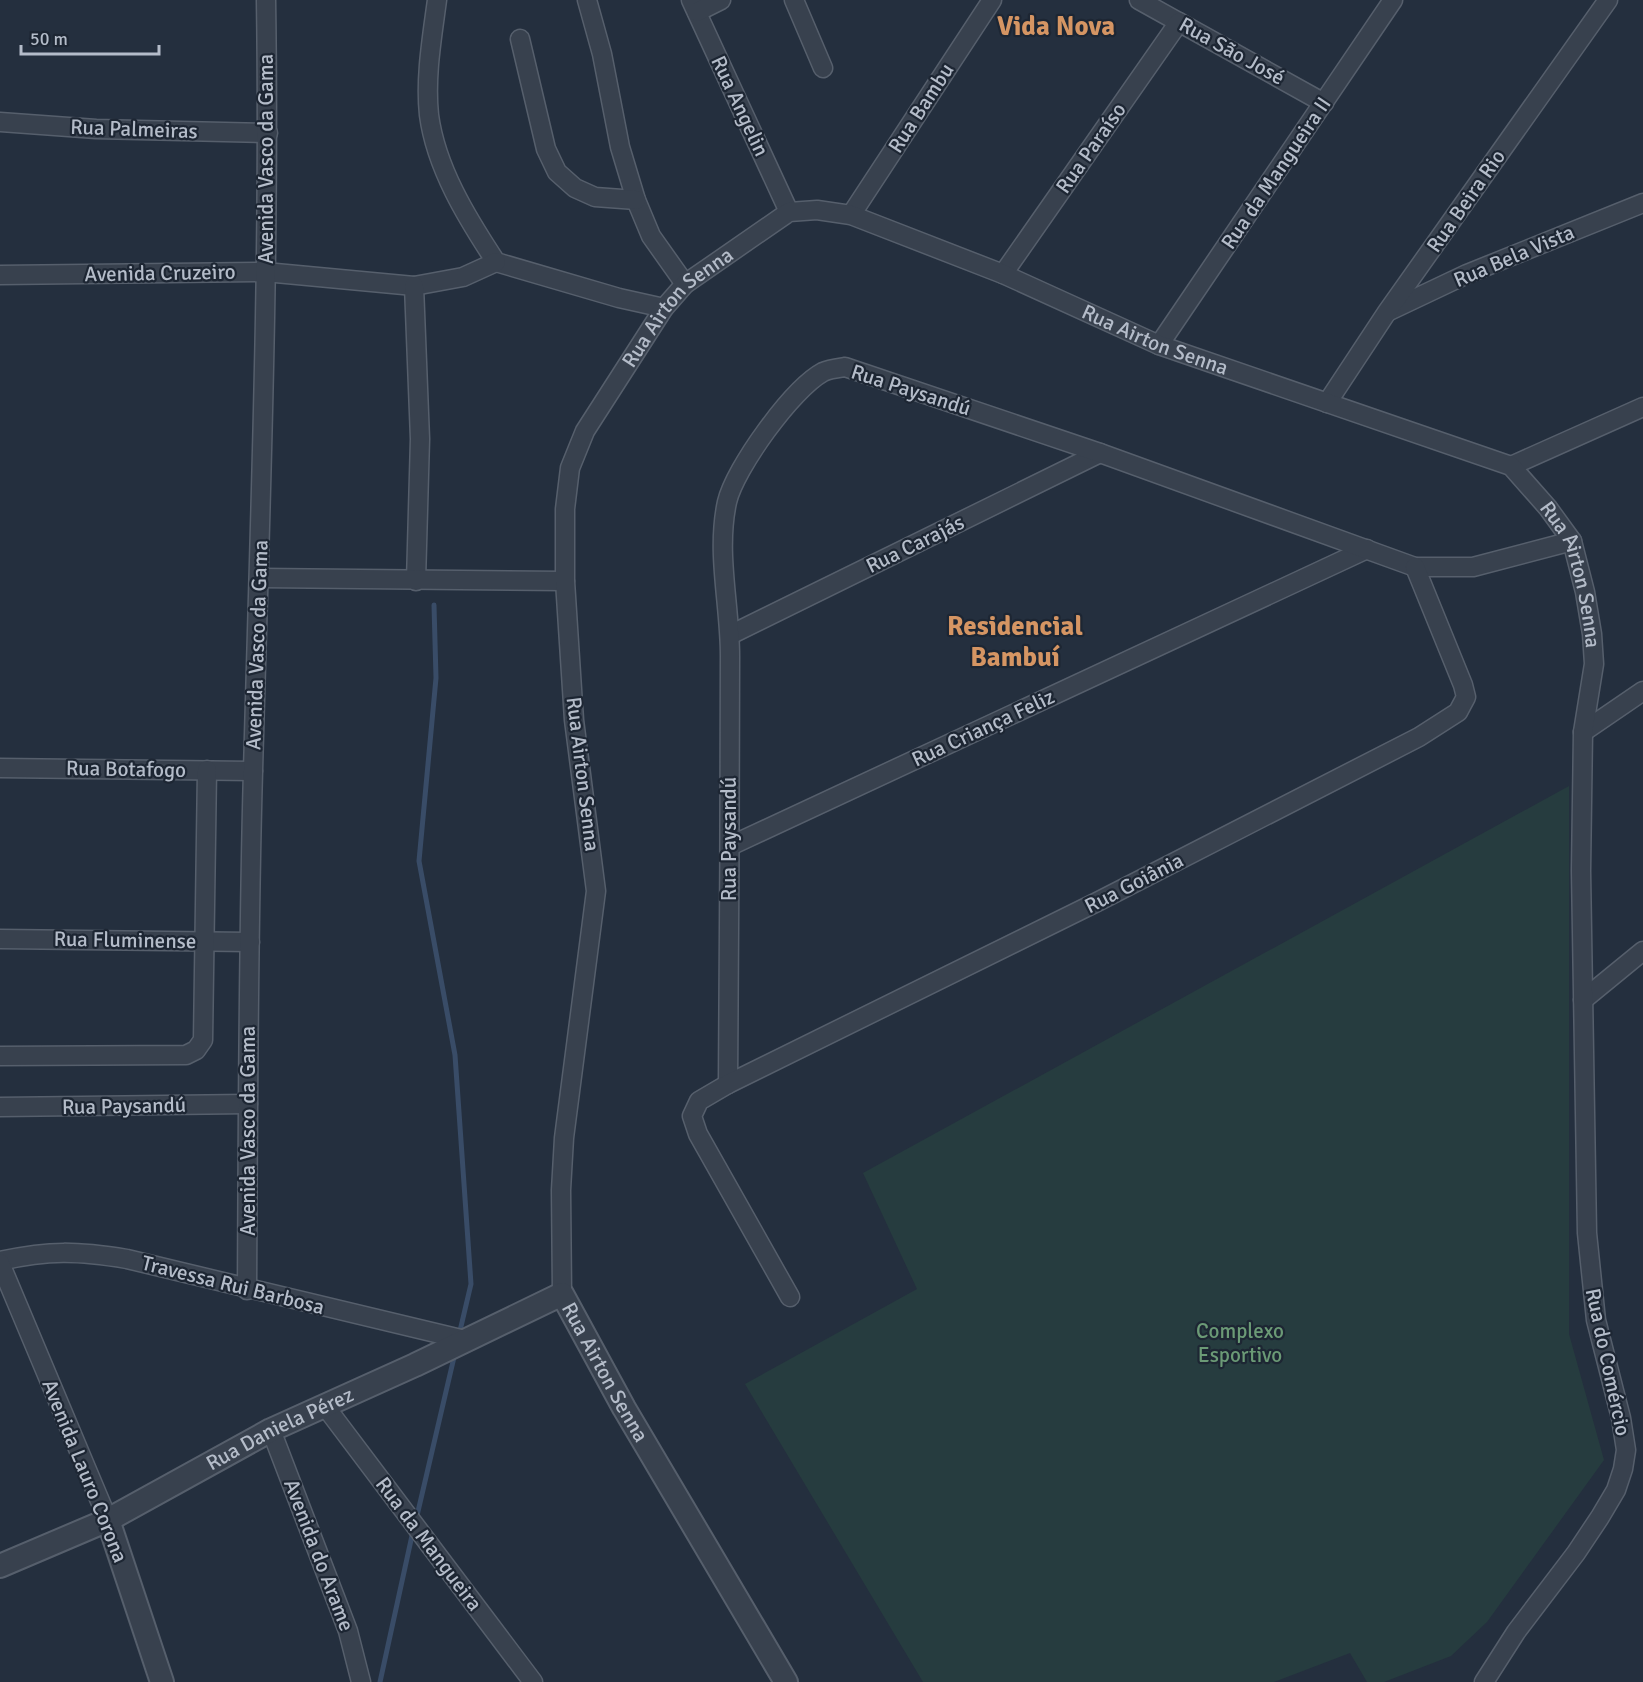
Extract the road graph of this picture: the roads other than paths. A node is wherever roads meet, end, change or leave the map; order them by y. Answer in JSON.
{"nodes":[{"id":1,"x":266,"y":0,"type":"edge"},
{"id":2,"x":437,"y":0,"type":"edge"},
{"id":3,"x":587,"y":0,"type":"edge"},
{"id":4,"x":720,"y":0,"type":"edge"},
{"id":5,"x":794,"y":0,"type":"edge"},
{"id":6,"x":992,"y":0,"type":"edge"},
{"id":7,"x":1139,"y":0,"type":"edge"},
{"id":8,"x":1393,"y":0,"type":"edge"},
{"id":9,"x":1608,"y":0,"type":"edge"},
{"id":10,"x":694,"y":6,"type":"edge"},
{"id":11,"x":1179,"y":21,"type":"junction"},
{"id":12,"x":520,"y":39,"type":"dead end"},
{"id":13,"x":823,"y":68,"type":"dead end"},
{"id":14,"x":1324,"y":103,"type":"junction"},
{"id":15,"x":0,"y":122,"type":"edge"},
{"id":16,"x":268,"y":133,"type":"junction"},
{"id":17,"x":636,"y":200,"type":"junction"},
{"id":18,"x":1643,"y":203,"type":"edge"},
{"id":19,"x":789,"y":212,"type":"junction"},
{"id":20,"x":851,"y":215,"type":"junction"},
{"id":21,"x":496,"y":262,"type":"junction"},
{"id":22,"x":265,"y":272,"type":"junction"},
{"id":23,"x":1003,"y":274,"type":"junction"},
{"id":24,"x":0,"y":275,"type":"edge"},
{"id":25,"x":685,"y":284,"type":"junction"},
{"id":26,"x":414,"y":286,"type":"junction"},
{"id":27,"x":664,"y":308,"type":"junction"},
{"id":28,"x":1387,"y":312,"type":"junction"},
{"id":29,"x":1159,"y":345,"type":"junction"},
{"id":30,"x":1327,"y":403,"type":"junction"},
{"id":31,"x":1643,"y":407,"type":"edge"},
{"id":32,"x":1100,"y":453,"type":"junction"},
{"id":33,"x":1511,"y":466,"type":"junction"},
{"id":34,"x":1572,"y":541,"type":"junction"},
{"id":35,"x":1367,"y":549,"type":"junction"},
{"id":36,"x":1415,"y":567,"type":"junction"},
{"id":37,"x":260,"y":578,"type":"junction"},
{"id":38,"x":565,"y":580,"type":"junction"},
{"id":39,"x":416,"y":581,"type":"junction"},
{"id":40,"x":730,"y":635,"type":"junction"},
{"id":41,"x":1643,"y":691,"type":"edge"},
{"id":42,"x":1583,"y":732,"type":"junction"},
{"id":43,"x":0,"y":768,"type":"edge"},
{"id":44,"x":207,"y":770,"type":"junction"},
{"id":45,"x":253,"y":771,"type":"junction"},
{"id":46,"x":729,"y":846,"type":"junction"},
{"id":47,"x":0,"y":939,"type":"edge"},
{"id":48,"x":205,"y":941,"type":"junction"},
{"id":49,"x":250,"y":942,"type":"junction"},
{"id":50,"x":1643,"y":951,"type":"edge"},
{"id":51,"x":1583,"y":1000,"type":"junction"},
{"id":52,"x":0,"y":1056,"type":"edge"},
{"id":53,"x":728,"y":1084,"type":"junction"},
{"id":54,"x":248,"y":1104,"type":"junction"},
{"id":55,"x":0,"y":1107,"type":"edge"},
{"id":56,"x":0,"y":1262,"type":"edge"},
{"id":57,"x":247,"y":1290,"type":"junction"},
{"id":58,"x":562,"y":1294,"type":"junction"},
{"id":59,"x":790,"y":1297,"type":"dead end"},
{"id":60,"x":457,"y":1341,"type":"junction"},
{"id":61,"x":325,"y":1406,"type":"junction"},
{"id":62,"x":272,"y":1430,"type":"junction"},
{"id":63,"x":108,"y":1520,"type":"junction"},
{"id":64,"x":0,"y":1566,"type":"edge"},
{"id":65,"x":162,"y":1682,"type":"edge"},
{"id":66,"x":361,"y":1682,"type":"edge"},
{"id":67,"x":533,"y":1682,"type":"edge"},
{"id":68,"x":786,"y":1682,"type":"edge"},
{"id":69,"x":1484,"y":1682,"type":"edge"}],
"edges":[{"from":1,"to":16,"type":"street","name":"Avenida Vasco da Gama"},
{"from":2,"to":21,"type":"street"},
{"from":3,"to":17,"type":"street"},
{"from":4,"to":10,"type":"street"},
{"from":5,"to":13,"type":"street"},
{"from":6,"to":20,"type":"street","name":"Rua Bambu"},
{"from":7,"to":11,"type":"street","name":"Rua São José"},
{"from":8,"to":14,"type":"street","name":"Rua da Mangueira II"},
{"from":9,"to":28,"type":"street","name":"Rua Beira Rio"},
{"from":10,"to":19,"type":"street","name":"Rua Angelin"},
{"from":11,"to":14,"type":"street","name":"Rua São José"},
{"from":11,"to":23,"type":"street","name":"Rua Paraíso"},
{"from":12,"to":17,"type":"street"},
{"from":14,"to":29,"type":"street","name":"Rua da Mangueira II"},
{"from":15,"to":16,"type":"street","name":"Rua Palmeiras"},
{"from":16,"to":22,"type":"street","name":"Avenida Vasco da Gama"},
{"from":17,"to":25,"type":"street"},
{"from":18,"to":28,"type":"street","name":"Rua Bela Vista"},
{"from":19,"to":20,"type":"street","name":"Rua Airton Senna"},
{"from":19,"to":25,"type":"street","name":"Rua Airton Senna"},
{"from":20,"to":23,"type":"street","name":"Rua Airton Senna"},
{"from":21,"to":26,"type":"street","name":"Avenida Cruzeiro"},
{"from":21,"to":27,"type":"street"},
{"from":22,"to":24,"type":"street","name":"Avenida Cruzeiro"},
{"from":22,"to":26,"type":"street","name":"Avenida Cruzeiro"},
{"from":22,"to":37,"type":"street","name":"Avenida Vasco da Gama"},
{"from":23,"to":29,"type":"street","name":"Rua Airton Senna"},
{"from":25,"to":27,"type":"street","name":"Rua Airton Senna"},
{"from":26,"to":39,"type":"street"},
{"from":27,"to":38,"type":"street","name":"Rua Airton Senna"},
{"from":28,"to":30,"type":"street","name":"Rua Beira Rio"},
{"from":29,"to":30,"type":"street","name":"Rua Airton Senna"},
{"from":30,"to":33,"type":"street","name":"Rua Airton Senna"},
{"from":31,"to":33,"type":"street"},
{"from":32,"to":35,"type":"street","name":"Rua Paysandú"},
{"from":32,"to":40,"type":"street","name":"Rua Carajás"},
{"from":32,"to":40,"type":"street","name":"Rua Paysandú"},
{"from":33,"to":34,"type":"street","name":"Rua Airton Senna"},
{"from":34,"to":36,"type":"street","name":"Rua Paysandú"},
{"from":34,"to":42,"type":"street","name":"Rua Airton Senna"},
{"from":35,"to":36,"type":"street","name":"Rua Paysandú"},
{"from":35,"to":46,"type":"street","name":"Rua Criança Feliz"},
{"from":36,"to":53,"type":"street","name":"Rua Goiânia"},
{"from":37,"to":39,"type":"street"},
{"from":37,"to":45,"type":"street","name":"Avenida Vasco da Gama"},
{"from":38,"to":39,"type":"street"},
{"from":38,"to":58,"type":"street","name":"Rua Airton Senna"},
{"from":40,"to":46,"type":"street","name":"Rua Paysandú"},
{"from":41,"to":42,"type":"street"},
{"from":42,"to":51,"type":"street","name":"Rua Airton Senna"},
{"from":43,"to":44,"type":"street","name":"Rua Botafogo"},
{"from":44,"to":45,"type":"street","name":"Rua Botafogo"},
{"from":44,"to":48,"type":"street"},
{"from":45,"to":49,"type":"street","name":"Avenida Vasco da Gama"},
{"from":46,"to":53,"type":"street","name":"Rua Paysandú"},
{"from":47,"to":48,"type":"street","name":"Rua Fluminense"},
{"from":48,"to":49,"type":"street","name":"Rua Fluminense"},
{"from":48,"to":52,"type":"street"},
{"from":49,"to":54,"type":"street","name":"Avenida Vasco da Gama"},
{"from":50,"to":51,"type":"street"},
{"from":51,"to":69,"type":"street","name":"Rua do Comércio"},
{"from":53,"to":59,"type":"street","name":"Rua Goiânia"},
{"from":54,"to":55,"type":"street","name":"Rua Paysandú"},
{"from":54,"to":57,"type":"street","name":"Avenida Vasco da Gama"},
{"from":56,"to":57,"type":"street","name":"Travessa Rui Barbosa"},
{"from":56,"to":63,"type":"street","name":"Avenida Lauro Corona"},
{"from":57,"to":60,"type":"street","name":"Travessa Rui Barbosa"},
{"from":58,"to":60,"type":"street","name":"Rua Daniela Pérez"},
{"from":58,"to":68,"type":"street","name":"Rua Airton Senna"},
{"from":60,"to":61,"type":"street","name":"Rua Daniela Pérez"},
{"from":61,"to":62,"type":"street","name":"Rua Daniela Pérez"},
{"from":61,"to":67,"type":"street","name":"Rua da Mangueira"},
{"from":62,"to":63,"type":"street","name":"Rua Daniela Pérez"},
{"from":62,"to":66,"type":"street","name":"Avenida do Arame"},
{"from":63,"to":64,"type":"street","name":"Rua Daniela Pérez"},
{"from":63,"to":65,"type":"street","name":"Avenida Lauro Corona"}]}
